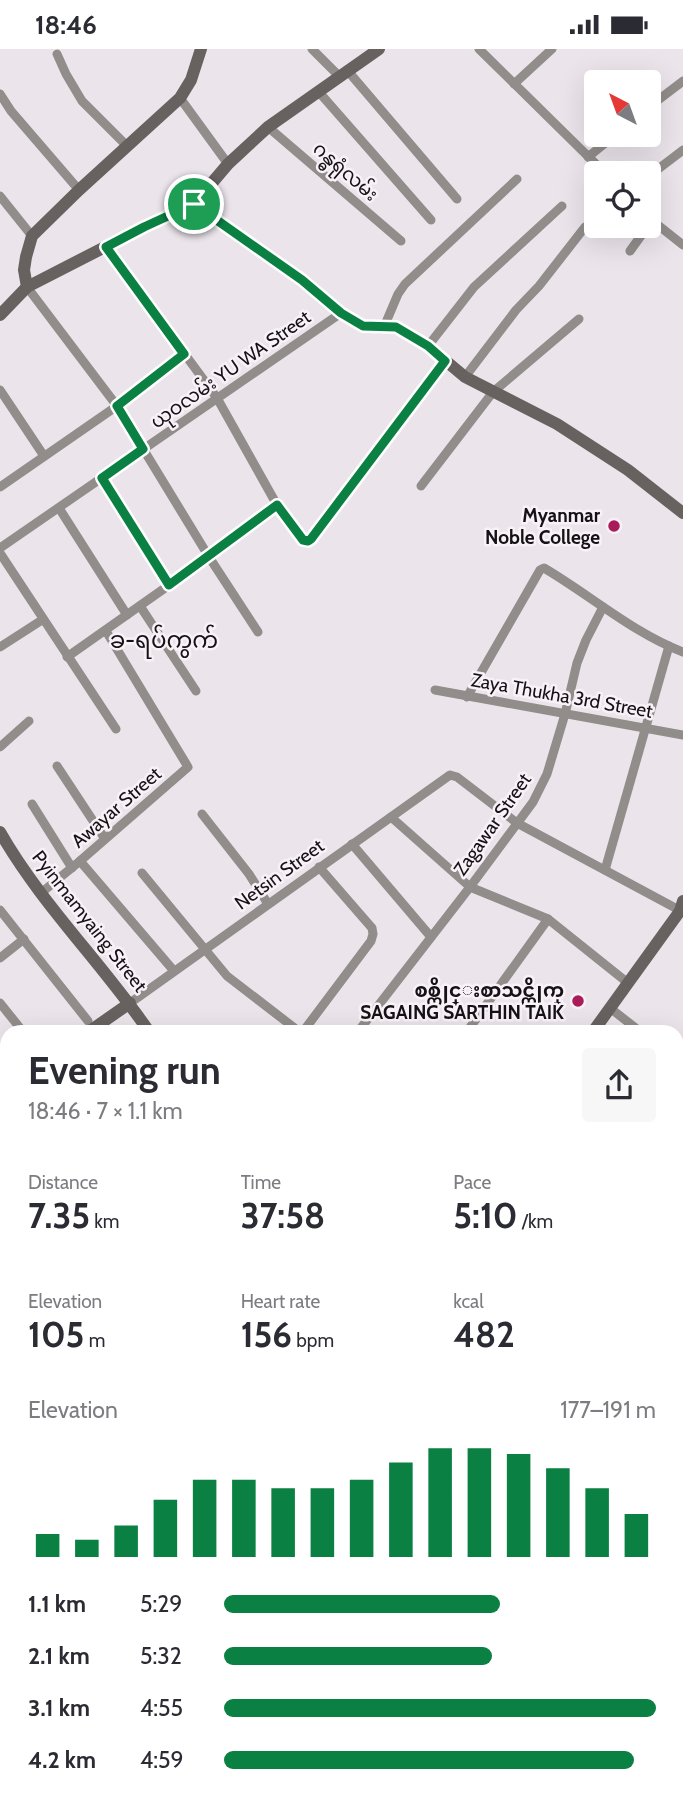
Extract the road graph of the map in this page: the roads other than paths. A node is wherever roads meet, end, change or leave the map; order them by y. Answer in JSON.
{"nodes":[{"id":1,"x":201,"y":49,"type":"edge"},
{"id":2,"x":312,"y":49,"type":"edge"},
{"id":3,"x":379,"y":49,"type":"edge"},
{"id":4,"x":479,"y":49,"type":"edge"},
{"id":5,"x":552,"y":49,"type":"edge"},
{"id":6,"x":57,"y":54,"type":"dead end"},
{"id":7,"x":343,"y":73,"type":"junction"},
{"id":8,"x":683,"y":81,"type":"edge"},
{"id":9,"x":514,"y":84,"type":"junction"},
{"id":10,"x":318,"y":91,"type":"junction"},
{"id":11,"x":0,"y":94,"type":"edge"},
{"id":12,"x":180,"y":97,"type":"junction"},
{"id":13,"x":662,"y":97,"type":"edge"},
{"id":14,"x":268,"y":127,"type":"junction"},
{"id":15,"x":127,"y":146,"type":"junction"},
{"id":16,"x":600,"y":147,"type":"edge"},
{"id":17,"x":683,"y":150,"type":"edge"},
{"id":18,"x":588,"y":157,"type":"junction"},
{"id":19,"x":592,"y":161,"type":"edge"},
{"id":20,"x":228,"y":164,"type":"junction"},
{"id":21,"x":661,"y":167,"type":"edge"},
{"id":22,"x":517,"y":179,"type":"dead end"},
{"id":23,"x":79,"y":190,"type":"junction"},
{"id":24,"x":0,"y":196,"type":"edge"},
{"id":25,"x":457,"y":199,"type":"dead end"},
{"id":26,"x":194,"y":204,"type":"junction"},
{"id":27,"x":562,"y":206,"type":"dead end"},
{"id":28,"x":431,"y":221,"type":"dead end"},
{"id":29,"x":584,"y":228,"type":"edge"},
{"id":30,"x":661,"y":230,"type":"edge"},
{"id":31,"x":32,"y":236,"type":"junction"},
{"id":32,"x":639,"y":238,"type":"edge"},
{"id":33,"x":401,"y":241,"type":"dead end"},
{"id":34,"x":683,"y":245,"type":"edge"},
{"id":35,"x":106,"y":247,"type":"junction"},
{"id":36,"x":630,"y":251,"type":"dead end"},
{"id":37,"x":27,"y":286,"type":"junction"},
{"id":38,"x":341,"y":313,"type":"junction"},
{"id":39,"x":0,"y":316,"type":"edge"},
{"id":40,"x":579,"y":319,"type":"dead end"},
{"id":41,"x":384,"y":327,"type":"junction"},
{"id":42,"x":428,"y":346,"type":"junction"},
{"id":43,"x":184,"y":354,"type":"junction"},
{"id":44,"x":445,"y":361,"type":"junction"},
{"id":45,"x":465,"y":377,"type":"junction"},
{"id":46,"x":0,"y":390,"type":"edge"},
{"id":47,"x":493,"y":392,"type":"junction"},
{"id":48,"x":217,"y":398,"type":"junction"},
{"id":49,"x":117,"y":406,"type":"junction"},
{"id":50,"x":143,"y":449,"type":"junction"},
{"id":51,"x":44,"y":456,"type":"junction"},
{"id":52,"x":102,"y":478,"type":"junction"},
{"id":53,"x":421,"y":486,"type":"dead end"},
{"id":54,"x":0,"y":487,"type":"edge"},
{"id":55,"x":277,"y":505,"type":"junction"},
{"id":56,"x":59,"y":508,"type":"junction"},
{"id":57,"x":683,"y":513,"type":"edge"},
{"id":58,"x":0,"y":551,"type":"edge"},
{"id":59,"x":209,"y":557,"type":"junction"},
{"id":60,"x":169,"y":585,"type":"junction"},
{"id":61,"x":140,"y":605,"type":"junction"},
{"id":62,"x":603,"y":607,"type":"junction"},
{"id":63,"x":127,"y":615,"type":"junction"},
{"id":64,"x":42,"y":619,"type":"junction"},
{"id":65,"x":106,"y":631,"type":"junction"},
{"id":66,"x":258,"y":632,"type":"dead end"},
{"id":67,"x":669,"y":646,"type":"junction"},
{"id":68,"x":0,"y":647,"type":"edge"},
{"id":69,"x":683,"y":652,"type":"edge"},
{"id":70,"x":67,"y":657,"type":"junction"},
{"id":71,"x":435,"y":690,"type":"dead end"},
{"id":72,"x":197,"y":691,"type":"dead end"},
{"id":73,"x":467,"y":697,"type":"junction"},
{"id":74,"x":565,"y":714,"type":"junction"},
{"id":75,"x":29,"y":721,"type":"dead end"},
{"id":76,"x":647,"y":728,"type":"junction"},
{"id":77,"x":116,"y":729,"type":"dead end"},
{"id":78,"x":683,"y":735,"type":"edge"},
{"id":79,"x":0,"y":747,"type":"edge"},
{"id":80,"x":57,"y":766,"type":"dead end"},
{"id":81,"x":32,"y":804,"type":"dead end"},
{"id":82,"x":202,"y":814,"type":"dead end"},
{"id":83,"x":391,"y":817,"type":"junction"},
{"id":84,"x":517,"y":823,"type":"junction"},
{"id":85,"x":1,"y":836,"type":"edge"},
{"id":86,"x":105,"y":839,"type":"junction"},
{"id":87,"x":352,"y":844,"type":"junction"},
{"id":88,"x":76,"y":864,"type":"junction"},
{"id":89,"x":319,"y":867,"type":"junction"},
{"id":90,"x":605,"y":870,"type":"junction"},
{"id":91,"x":142,"y":873,"type":"dead end"},
{"id":92,"x":470,"y":887,"type":"junction"},
{"id":93,"x":41,"y":893,"type":"junction"},
{"id":94,"x":268,"y":904,"type":"junction"},
{"id":95,"x":682,"y":908,"type":"edge"},
{"id":96,"x":0,"y":910,"type":"edge"},
{"id":97,"x":548,"y":919,"type":"junction"},
{"id":98,"x":431,"y":937,"type":"junction"},
{"id":99,"x":24,"y":939,"type":"junction"},
{"id":100,"x":205,"y":949,"type":"junction"},
{"id":101,"x":0,"y":958,"type":"edge"},
{"id":102,"x":174,"y":971,"type":"junction"},
{"id":103,"x":628,"y":983,"type":"junction"},
{"id":104,"x":0,"y":1003,"type":"edge"},
{"id":105,"x":130,"y":1003,"type":"junction"},
{"id":106,"x":610,"y":1008,"type":"junction"},
{"id":107,"x":18,"y":1025,"type":"edge"},
{"id":108,"x":86,"y":1025,"type":"edge"},
{"id":109,"x":91,"y":1025,"type":"edge"},
{"id":110,"x":145,"y":1025,"type":"edge"},
{"id":111,"x":291,"y":1025,"type":"edge"},
{"id":112,"x":307,"y":1025,"type":"edge"},
{"id":113,"x":363,"y":1025,"type":"edge"},
{"id":114,"x":472,"y":1025,"type":"edge"},
{"id":115,"x":598,"y":1025,"type":"edge"},
{"id":116,"x":632,"y":1025,"type":"edge"}],
"edges":[{"from":1,"to":12,"type":"street"},
{"from":2,"to":7,"type":"street"},
{"from":3,"to":7,"type":"street"},
{"from":4,"to":9,"type":"street"},
{"from":5,"to":9,"type":"street"},
{"from":6,"to":15,"type":"street"},
{"from":7,"to":10,"type":"street"},
{"from":7,"to":25,"type":"street"},
{"from":8,"to":13,"type":"street"},
{"from":9,"to":18,"type":"street"},
{"from":10,"to":14,"type":"street"},
{"from":10,"to":28,"type":"street"},
{"from":11,"to":23,"type":"street"},
{"from":12,"to":15,"type":"street"},
{"from":12,"to":20,"type":"street"},
{"from":14,"to":20,"type":"street"},
{"from":14,"to":33,"type":"street","name":"ဂန္ဓရုံလမ်း"},
{"from":15,"to":23,"type":"street"},
{"from":16,"to":18,"type":"street"},
{"from":17,"to":21,"type":"street"},
{"from":18,"to":19,"type":"street"},
{"from":20,"to":26,"type":"street"},
{"from":22,"to":41,"type":"street"},
{"from":23,"to":31,"type":"street"},
{"from":24,"to":31,"type":"street"},
{"from":26,"to":35,"type":"street"},
{"from":26,"to":38,"type":"street"},
{"from":27,"to":42,"type":"street"},
{"from":29,"to":45,"type":"street"},
{"from":30,"to":34,"type":"street"},
{"from":31,"to":37,"type":"street"},
{"from":32,"to":36,"type":"street"},
{"from":35,"to":37,"type":"street"},
{"from":35,"to":43,"type":"street"},
{"from":37,"to":39,"type":"street"},
{"from":37,"to":49,"type":"street"},
{"from":38,"to":41,"type":"street"},
{"from":38,"to":48,"type":"street","name":"ယုဝလမ်း YU WA Street"},
{"from":40,"to":47,"type":"street"},
{"from":41,"to":42,"type":"street"},
{"from":42,"to":44,"type":"street"},
{"from":43,"to":48,"type":"street"},
{"from":43,"to":49,"type":"street"},
{"from":44,"to":45,"type":"street"},
{"from":44,"to":55,"type":"street"},
{"from":45,"to":47,"type":"street"},
{"from":46,"to":51,"type":"street"},
{"from":47,"to":53,"type":"street"},
{"from":47,"to":57,"type":"street"},
{"from":48,"to":50,"type":"street","name":"ယုဝလမ်း YU WA Street"},
{"from":48,"to":55,"type":"street"},
{"from":49,"to":50,"type":"street"},
{"from":49,"to":51,"type":"street"},
{"from":50,"to":52,"type":"street","name":"ယုဝလမ်း YU WA Street"},
{"from":50,"to":59,"type":"street"},
{"from":51,"to":54,"type":"street"},
{"from":52,"to":56,"type":"street","name":"ယုဝလမ်း YU WA Street"},
{"from":52,"to":60,"type":"street"},
{"from":55,"to":59,"type":"street"},
{"from":56,"to":58,"type":"street","name":"ယုဝလမ်း YU WA Street"},
{"from":56,"to":63,"type":"street"},
{"from":58,"to":64,"type":"street"},
{"from":59,"to":60,"type":"street"},
{"from":59,"to":66,"type":"street"},
{"from":60,"to":61,"type":"street"},
{"from":61,"to":63,"type":"street"},
{"from":61,"to":72,"type":"street"},
{"from":62,"to":67,"type":"street"},
{"from":62,"to":73,"type":"street"},
{"from":62,"to":74,"type":"street","name":"Zagawar Street"},
{"from":63,"to":65,"type":"street"},
{"from":64,"to":68,"type":"street"},
{"from":64,"to":70,"type":"street"},
{"from":65,"to":70,"type":"street"},
{"from":65,"to":86,"type":"street","name":"Awayar Street"},
{"from":67,"to":69,"type":"street"},
{"from":67,"to":76,"type":"street"},
{"from":70,"to":77,"type":"street"},
{"from":71,"to":73,"type":"street","name":"Zaya Thukha 3rd Street"},
{"from":73,"to":74,"type":"street","name":"Zaya Thukha 3rd Street"},
{"from":74,"to":76,"type":"street","name":"Zaya Thukha 3rd Street"},
{"from":74,"to":84,"type":"street","name":"Zagawar Street"},
{"from":75,"to":79,"type":"street"},
{"from":76,"to":78,"type":"street","name":"Zaya Thukha 3rd Street"},
{"from":76,"to":90,"type":"street"},
{"from":80,"to":86,"type":"street"},
{"from":81,"to":88,"type":"street"},
{"from":82,"to":94,"type":"street"},
{"from":83,"to":84,"type":"street","name":"Netsin Street"},
{"from":83,"to":87,"type":"street","name":"Netsin Street"},
{"from":83,"to":92,"type":"street"},
{"from":84,"to":90,"type":"street"},
{"from":84,"to":92,"type":"street","name":"Zagawar Street"},
{"from":85,"to":93,"type":"street","name":"Pyinmamyaing Street"},
{"from":86,"to":88,"type":"street","name":"Awayar Street"},
{"from":87,"to":89,"type":"street","name":"Netsin Street"},
{"from":87,"to":98,"type":"street"},
{"from":88,"to":93,"type":"street","name":"Awayar Street"},
{"from":88,"to":102,"type":"street"},
{"from":89,"to":94,"type":"street","name":"Netsin Street"},
{"from":89,"to":112,"type":"street"},
{"from":90,"to":95,"type":"street"},
{"from":91,"to":100,"type":"street"},
{"from":92,"to":97,"type":"street"},
{"from":92,"to":98,"type":"street","name":"Zagawar Street"},
{"from":93,"to":105,"type":"street","name":"Pyinmamyaing Street"},
{"from":94,"to":100,"type":"street","name":"Netsin Street"},
{"from":95,"to":103,"type":"street"},
{"from":96,"to":99,"type":"street"},
{"from":97,"to":103,"type":"street"},
{"from":97,"to":114,"type":"street"},
{"from":98,"to":113,"type":"street","name":"Zagawar Street"},
{"from":99,"to":101,"type":"street"},
{"from":99,"to":108,"type":"street"},
{"from":100,"to":102,"type":"street","name":"Netsin Street"},
{"from":100,"to":111,"type":"street"},
{"from":102,"to":105,"type":"street","name":"Netsin Street"},
{"from":103,"to":106,"type":"street"},
{"from":104,"to":107,"type":"street"},
{"from":105,"to":109,"type":"street"},
{"from":105,"to":110,"type":"street","name":"Pyinmamyaing Street"},
{"from":106,"to":115,"type":"street"},
{"from":106,"to":116,"type":"street"}]}
